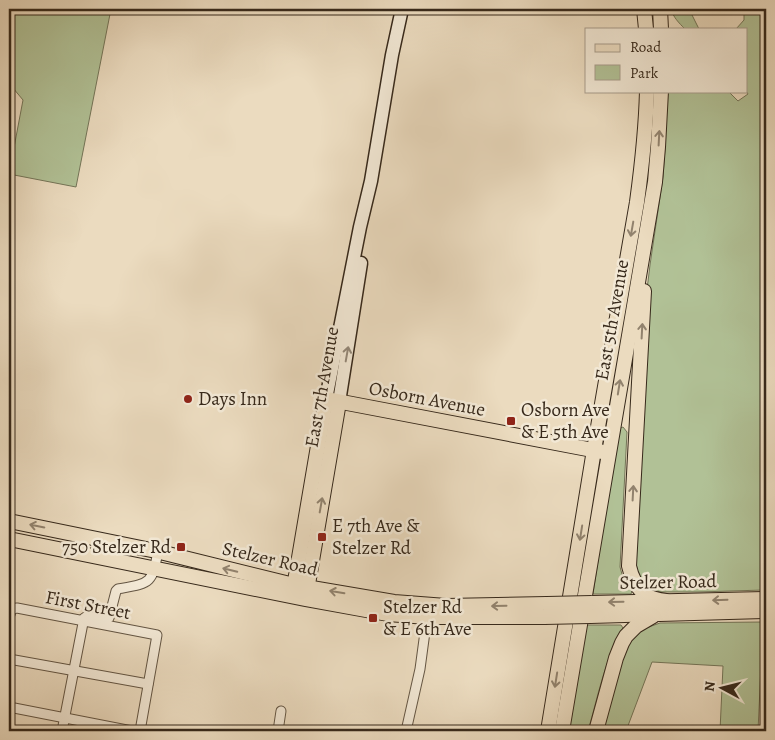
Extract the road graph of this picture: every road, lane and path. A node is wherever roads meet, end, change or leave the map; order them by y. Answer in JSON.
{"nodes":[{"id":1,"x":402,"y":9,"type":"edge"},
{"id":2,"x":644,"y":9,"type":"edge"},
{"id":3,"x":659,"y":10,"type":"edge"},
{"id":4,"x":646,"y":28,"type":"edge"},
{"id":5,"x":661,"y":28,"type":"edge"},
{"id":6,"x":647,"y":92,"type":"edge"},
{"id":7,"x":661,"y":92,"type":"edge"},
{"id":8,"x":653,"y":195,"type":"junction"},
{"id":9,"x":332,"y":400,"type":"junction"},
{"id":10,"x":594,"y":450,"type":"junction"},
{"id":11,"x":608,"y":453,"type":"junction"},
{"id":12,"x":9,"y":521,"type":"edge"},
{"id":13,"x":303,"y":532,"type":"junction"},
{"id":14,"x":9,"y":539,"type":"edge"},
{"id":15,"x":158,"y":551,"type":"junction"},
{"id":16,"x":154,"y":569,"type":"junction"},
{"id":17,"x":263,"y":578,"type":"junction"},
{"id":18,"x":300,"y":592,"type":"junction"},
{"id":19,"x":766,"y":599,"type":"edge"},
{"id":20,"x":672,"y":605,"type":"junction"},
{"id":21,"x":591,"y":610,"type":"junction"},
{"id":22,"x":546,"y":611,"type":"junction"},
{"id":23,"x":766,"y":612,"type":"edge"},
{"id":24,"x":10,"y":613,"type":"edge"},
{"id":25,"x":659,"y":614,"type":"junction"},
{"id":26,"x":427,"y":616,"type":"junction"},
{"id":27,"x":83,"y":621,"type":"junction"},
{"id":28,"x":9,"y":659,"type":"edge"},
{"id":29,"x":74,"y":670,"type":"junction"},
{"id":30,"x":148,"y":684,"type":"junction"},
{"id":31,"x":9,"y":707,"type":"edge"},
{"id":32,"x":281,"y":711,"type":"dead end"},
{"id":33,"x":65,"y":719,"type":"junction"},
{"id":34,"x":62,"y":731,"type":"edge"},
{"id":35,"x":132,"y":731,"type":"edge"},
{"id":36,"x":140,"y":731,"type":"edge"},
{"id":37,"x":278,"y":731,"type":"edge"},
{"id":38,"x":406,"y":731,"type":"edge"},
{"id":39,"x":548,"y":731,"type":"edge"},
{"id":40,"x":562,"y":731,"type":"edge"},
{"id":41,"x":596,"y":731,"type":"edge"}],
"edges":[{"from":1,"to":9,"type":"street","name":"East 7th Avenue"},
{"from":2,"to":4,"type":"main road"},
{"from":3,"to":5,"type":"main road"},
{"from":6,"to":10,"type":"main road","name":"East 5th Avenue","one_way":true},
{"from":8,"to":7,"type":"main road","name":"East 5th Avenue","one_way":true},
{"from":11,"to":8,"type":"main road","name":"East 5th Avenue","one_way":true},
{"from":20,"to":8,"type":"main road","one_way":true},
{"from":9,"to":10,"type":"main road","name":"Osborn Avenue"},
{"from":9,"to":13,"type":"main road","name":"East 7th Avenue"},
{"from":18,"to":9,"type":"main road","name":"East 7th Avenue","one_way":true},
{"from":10,"to":11,"type":"main road","name":"Osborn Avenue"},
{"from":10,"to":39,"type":"main road","name":"East 5th Avenue","one_way":true},
{"from":11,"to":40,"type":"main road","name":"East 5th Avenue"},
{"from":15,"to":12,"type":"main road","name":"Stelzer Road","one_way":true},
{"from":13,"to":17,"type":"main road"},
{"from":13,"to":18,"type":"main road","name":"East 7th Avenue"},
{"from":14,"to":16,"type":"main road","name":"Stelzer Road"},
{"from":15,"to":16,"type":"street"},
{"from":17,"to":15,"type":"main road","name":"Stelzer Road","one_way":true},
{"from":16,"to":18,"type":"main road","name":"Stelzer Road"},
{"from":16,"to":27,"type":"street"},
{"from":17,"to":18,"type":"main road","name":"Stelzer Road"},
{"from":22,"to":18,"type":"main road","name":"Stelzer Road","one_way":true},
{"from":18,"to":26,"type":"main road","name":"Stelzer Road"},
{"from":19,"to":20,"type":"main road","name":"Stelzer Road","one_way":true},
{"from":20,"to":21,"type":"main road","name":"Stelzer Road","one_way":true},
{"from":20,"to":23,"type":"main road","name":"Stelzer Road"},
{"from":20,"to":25,"type":"main road","name":"Stelzer Road"},
{"from":21,"to":22,"type":"main road","name":"Stelzer Road","bridge":true},
{"from":21,"to":25,"type":"main road","name":"Stelzer Road"},
{"from":22,"to":26,"type":"main road","name":"Stelzer Road"},
{"from":24,"to":27,"type":"street","name":"First Street"},
{"from":25,"to":41,"type":"main road"},
{"from":26,"to":38,"type":"street"},
{"from":27,"to":29,"type":"street"},
{"from":27,"to":30,"type":"street","name":"First Street"},
{"from":28,"to":29,"type":"street"},
{"from":29,"to":30,"type":"street"},
{"from":29,"to":33,"type":"street"},
{"from":30,"to":36,"type":"street"},
{"from":31,"to":33,"type":"street"},
{"from":32,"to":37,"type":"street"},
{"from":33,"to":34,"type":"street"},
{"from":33,"to":35,"type":"street"}]}
